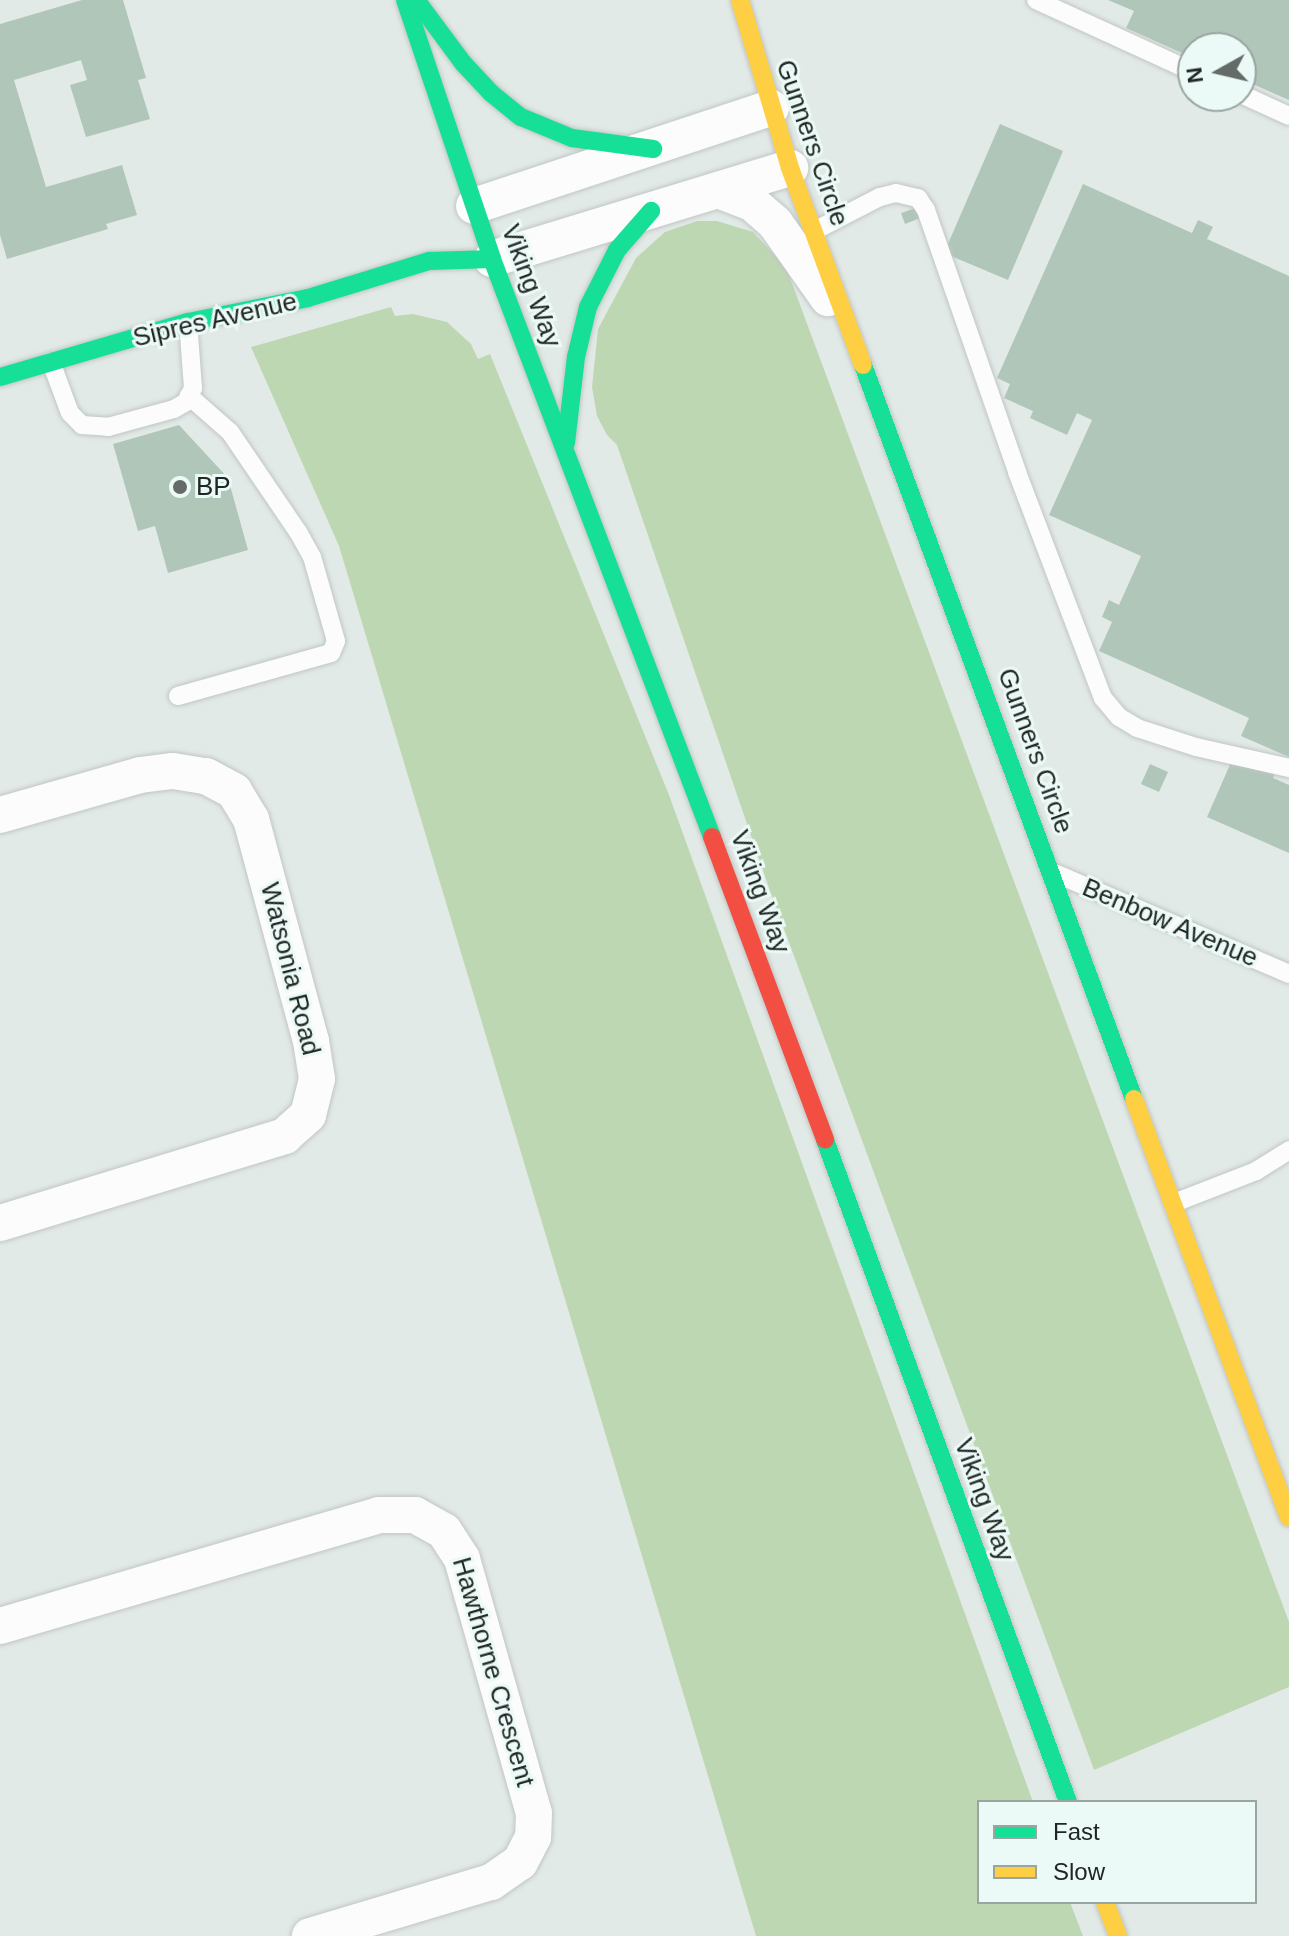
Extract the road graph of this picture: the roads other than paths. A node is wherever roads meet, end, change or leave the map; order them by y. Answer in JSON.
{"nodes":[{"id":1,"x":405,"y":0,"type":"edge"},
{"id":2,"x":417,"y":0,"type":"edge"},
{"id":3,"x":740,"y":0,"type":"edge"},
{"id":4,"x":1036,"y":0,"type":"edge"},
{"id":5,"x":1177,"y":65,"type":"edge"},
{"id":6,"x":1257,"y":101,"type":"edge"},
{"id":7,"x":771,"y":108,"type":"junction"},
{"id":8,"x":1289,"y":116,"type":"edge"},
{"id":9,"x":653,"y":149,"type":"junction"},
{"id":10,"x":790,"y":168,"type":"junction"},
{"id":11,"x":718,"y":190,"type":"junction"},
{"id":12,"x":651,"y":211,"type":"junction"},
{"id":13,"x":459,"y":224,"type":"junction"},
{"id":14,"x":814,"y":231,"type":"junction"},
{"id":15,"x":492,"y":259,"type":"junction"},
{"id":16,"x":429,"y":261,"type":"junction"},
{"id":17,"x":188,"y":322,"type":"junction"},
{"id":18,"x":851,"y":332,"type":"junction"},
{"id":19,"x":51,"y":362,"type":"junction"},
{"id":20,"x":0,"y":377,"type":"edge"},
{"id":21,"x":189,"y":396,"type":"junction"},
{"id":22,"x":566,"y":453,"type":"junction"},
{"id":23,"x":178,"y":696,"type":"dead end"},
{"id":24,"x":1289,"y":768,"type":"edge"},
{"id":25,"x":0,"y":815,"type":"edge"},
{"id":26,"x":1052,"y":872,"type":"junction"},
{"id":27,"x":1289,"y":974,"type":"edge"},
{"id":28,"x":1289,"y":1150,"type":"edge"},
{"id":29,"x":1174,"y":1203,"type":"junction"},
{"id":30,"x":0,"y":1223,"type":"edge"},
{"id":31,"x":1289,"y":1517,"type":"edge"},
{"id":32,"x":0,"y":1626,"type":"edge"},
{"id":33,"x":1067,"y":1800,"type":"edge"},
{"id":34,"x":1106,"y":1904,"type":"edge"},
{"id":35,"x":310,"y":1936,"type":"edge"},
{"id":36,"x":1118,"y":1936,"type":"edge"}],
"edges":[{"from":1,"to":13,"type":"main road","name":"Viking Way"},
{"from":2,"to":9,"type":"main road"},
{"from":3,"to":7,"type":"main road","name":"Gunners Circle"},
{"from":4,"to":5,"type":"lane"},
{"from":6,"to":8,"type":"lane"},
{"from":7,"to":9,"type":"street"},
{"from":7,"to":10,"type":"main road","name":"Gunners Circle"},
{"from":9,"to":13,"type":"street"},
{"from":10,"to":11,"type":"street","name":"Sipres Avenue"},
{"from":10,"to":14,"type":"main road","name":"Gunners Circle"},
{"from":11,"to":12,"type":"street","name":"Sipres Avenue"},
{"from":11,"to":18,"type":"street"},
{"from":12,"to":15,"type":"street","name":"Sipres Avenue"},
{"from":12,"to":22,"type":"main road"},
{"from":13,"to":15,"type":"main road","name":"Viking Way"},
{"from":13,"to":16,"type":"main road"},
{"from":14,"to":18,"type":"main road","name":"Gunners Circle"},
{"from":14,"to":24,"type":"lane"},
{"from":15,"to":16,"type":"main road","name":"Sipres Avenue"},
{"from":15,"to":22,"type":"main road","name":"Viking Way"},
{"from":16,"to":17,"type":"main road","name":"Sipres Avenue"},
{"from":17,"to":19,"type":"main road","name":"Sipres Avenue"},
{"from":17,"to":21,"type":"lane"},
{"from":18,"to":26,"type":"main road","name":"Gunners Circle"},
{"from":19,"to":20,"type":"main road","name":"Sipres Avenue"},
{"from":19,"to":21,"type":"lane"},
{"from":21,"to":23,"type":"lane"},
{"from":22,"to":33,"type":"main road","name":"Viking Way"},
{"from":25,"to":30,"type":"street","name":"Watsonia Road"},
{"from":26,"to":27,"type":"lane","name":"Benbow Avenue"},
{"from":26,"to":29,"type":"main road","name":"Gunners Circle"},
{"from":28,"to":29,"type":"lane"},
{"from":29,"to":31,"type":"main road","name":"Gunners Circle"},
{"from":32,"to":35,"type":"street","name":"Hawthorne Crescent"},
{"from":34,"to":36,"type":"main road"}]}
